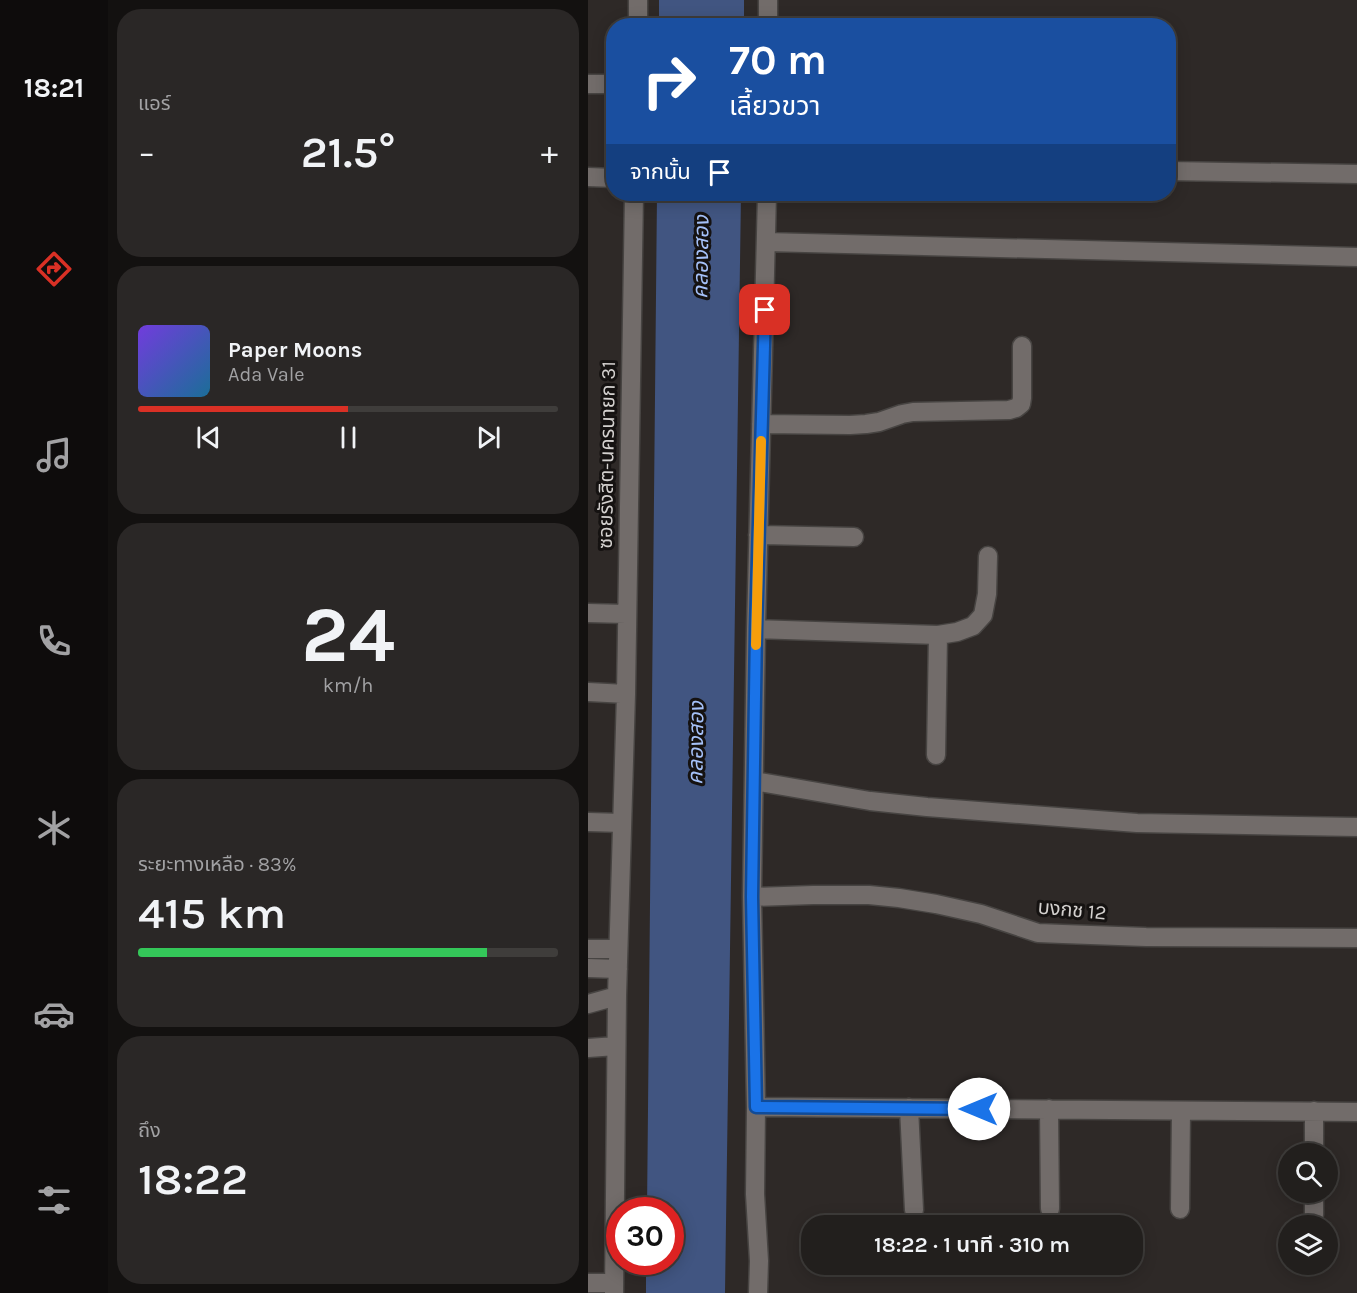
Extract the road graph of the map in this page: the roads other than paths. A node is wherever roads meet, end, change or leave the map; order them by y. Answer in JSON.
{"nodes":[{"id":1,"x":638,"y":0,"type":"edge"},
{"id":2,"x":768,"y":0,"type":"edge"},
{"id":3,"x":638,"y":18,"type":"edge"},
{"id":4,"x":768,"y":18,"type":"edge"},
{"id":5,"x":588,"y":84,"type":"edge"},
{"id":6,"x":606,"y":84,"type":"edge"},
{"id":7,"x":1176,"y":171,"type":"edge"},
{"id":8,"x":1357,"y":174,"type":"edge"},
{"id":9,"x":588,"y":177,"type":"edge"},
{"id":10,"x":606,"y":178,"type":"edge"},
{"id":11,"x":634,"y":201,"type":"edge"},
{"id":12,"x":767,"y":201,"type":"edge"},
{"id":13,"x":766,"y":242,"type":"junction"},
{"id":14,"x":1357,"y":257,"type":"edge"},
{"id":15,"x":1022,"y":346,"type":"dead end"},
{"id":16,"x":762,"y":423,"type":"junction"},
{"id":17,"x":758,"y":535,"type":"junction"},
{"id":18,"x":855,"y":537,"type":"dead end"},
{"id":19,"x":988,"y":555,"type":"dead end"},
{"id":20,"x":588,"y":613,"type":"edge"},
{"id":21,"x":626,"y":614,"type":"junction"},
{"id":22,"x":756,"y":629,"type":"junction"},
{"id":23,"x":938,"y":635,"type":"junction"},
{"id":24,"x":588,"y":692,"type":"edge"},
{"id":25,"x":626,"y":694,"type":"junction"},
{"id":26,"x":936,"y":755,"type":"dead end"},
{"id":27,"x":754,"y":781,"type":"junction"},
{"id":28,"x":588,"y":822,"type":"edge"},
{"id":29,"x":622,"y":823,"type":"junction"},
{"id":30,"x":1357,"y":827,"type":"edge"},
{"id":31,"x":752,"y":897,"type":"junction"},
{"id":32,"x":1357,"y":938,"type":"edge"},
{"id":33,"x":588,"y":949,"type":"edge"},
{"id":34,"x":618,"y":949,"type":"junction"},
{"id":35,"x":588,"y":968,"type":"edge"},
{"id":36,"x":618,"y":969,"type":"junction"},
{"id":37,"x":617,"y":996,"type":"junction"},
{"id":38,"x":588,"y":1004,"type":"edge"},
{"id":39,"x":616,"y":1046,"type":"junction"},
{"id":40,"x":588,"y":1048,"type":"edge"},
{"id":41,"x":756,"y":1107,"type":"junction"},
{"id":42,"x":909,"y":1108,"type":"junction"},
{"id":43,"x":1049,"y":1109,"type":"junction"},
{"id":44,"x":1181,"y":1110,"type":"junction"},
{"id":45,"x":1314,"y":1111,"type":"junction"},
{"id":46,"x":1357,"y":1112,"type":"edge"},
{"id":47,"x":1314,"y":1143,"type":"edge"},
{"id":48,"x":1314,"y":1203,"type":"edge"},
{"id":49,"x":1050,"y":1209,"type":"dead end"},
{"id":50,"x":1180,"y":1209,"type":"dead end"},
{"id":51,"x":914,"y":1210,"type":"dead end"},
{"id":52,"x":1314,"y":1215,"type":"dead end"},
{"id":53,"x":588,"y":1282,"type":"edge"},
{"id":54,"x":614,"y":1288,"type":"edge"},
{"id":55,"x":758,"y":1293,"type":"edge"}],
"edges":[{"from":1,"to":3,"type":"street"},
{"from":2,"to":4,"type":"street"},
{"from":5,"to":6,"type":"street"},
{"from":7,"to":8,"type":"street"},
{"from":9,"to":10,"type":"street"},
{"from":11,"to":21,"type":"street","name":"ซอยรังสิต-นครนายก 31"},
{"from":12,"to":13,"type":"street"},
{"from":13,"to":14,"type":"street"},
{"from":13,"to":16,"type":"street"},
{"from":15,"to":16,"type":"street"},
{"from":16,"to":17,"type":"street"},
{"from":17,"to":18,"type":"street"},
{"from":17,"to":22,"type":"street"},
{"from":19,"to":23,"type":"street"},
{"from":20,"to":21,"type":"street"},
{"from":21,"to":25,"type":"street","name":"ซอยรังสิต-นครนายก 31"},
{"from":22,"to":23,"type":"street"},
{"from":22,"to":27,"type":"street"},
{"from":23,"to":26,"type":"street"},
{"from":24,"to":25,"type":"street"},
{"from":25,"to":29,"type":"street","name":"ซอยรังสิต-นครนายก 31"},
{"from":27,"to":30,"type":"street"},
{"from":27,"to":31,"type":"street"},
{"from":28,"to":29,"type":"street"},
{"from":29,"to":34,"type":"street","name":"ซอยรังสิต-นครนายก 31"},
{"from":31,"to":32,"type":"street","name":"บงกช 12"},
{"from":31,"to":41,"type":"street"},
{"from":33,"to":34,"type":"street"},
{"from":34,"to":36,"type":"street","name":"ซอยรังสิต-นครนายก 31"},
{"from":35,"to":36,"type":"street"},
{"from":36,"to":37,"type":"street","name":"ซอยรังสิต-นครนายก 31"},
{"from":37,"to":38,"type":"street"},
{"from":37,"to":39,"type":"street","name":"ซอยรังสิต-นครนายก 31"},
{"from":39,"to":40,"type":"street"},
{"from":39,"to":54,"type":"street","name":"ซอยรังสิต-นครนายก 31"},
{"from":41,"to":42,"type":"street"},
{"from":41,"to":55,"type":"street"},
{"from":42,"to":43,"type":"street"},
{"from":42,"to":51,"type":"street"},
{"from":43,"to":44,"type":"street"},
{"from":43,"to":49,"type":"street"},
{"from":44,"to":45,"type":"street"},
{"from":44,"to":50,"type":"street"},
{"from":45,"to":46,"type":"street"},
{"from":45,"to":47,"type":"street"},
{"from":48,"to":52,"type":"street"},
{"from":53,"to":54,"type":"street"}]}
